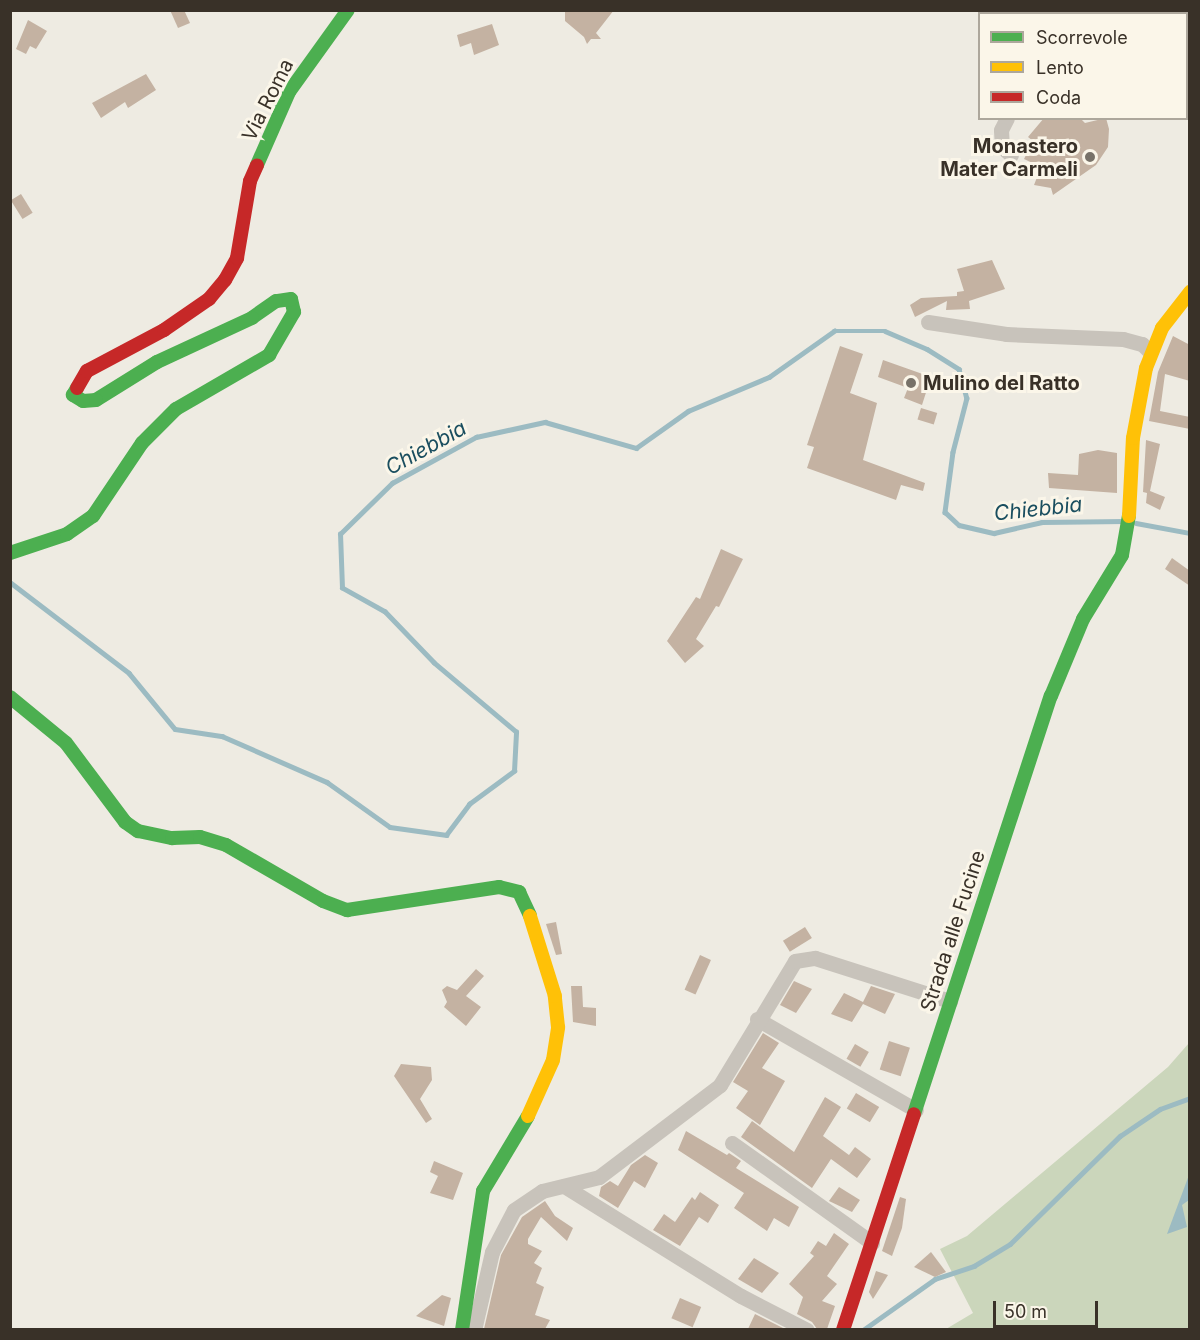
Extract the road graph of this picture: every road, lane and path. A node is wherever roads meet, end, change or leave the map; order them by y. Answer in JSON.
{"nodes":[{"id":1,"x":348,"y":10,"type":"edge"},
{"id":2,"x":1005,"y":120,"type":"edge"},
{"id":3,"x":1011,"y":155,"type":"dead end"},
{"id":4,"x":1190,"y":292,"type":"edge"},
{"id":5,"x":1183,"y":314,"type":"edge"},
{"id":6,"x":928,"y":322,"type":"dead end"},
{"id":7,"x":1150,"y":352,"type":"junction"},
{"id":8,"x":15,"y":552,"type":"edge"},
{"id":9,"x":10,"y":697,"type":"edge"},
{"id":10,"x":950,"y":1001,"type":"junction"},
{"id":11,"x":758,"y":1019,"type":"junction"},
{"id":12,"x":916,"y":1110,"type":"junction"},
{"id":13,"x":732,"y":1143,"type":"dead end"},
{"id":14,"x":564,"y":1186,"type":"junction"},
{"id":15,"x":872,"y":1243,"type":"junction"},
{"id":16,"x":462,"y":1329,"type":"edge"},
{"id":17,"x":474,"y":1329,"type":"edge"},
{"id":18,"x":807,"y":1329,"type":"edge"},
{"id":19,"x":843,"y":1329,"type":"edge"}],
"edges":[{"from":1,"to":8,"type":"street","name":"Via Roma"},
{"from":2,"to":3,"type":"street"},
{"from":4,"to":5,"type":"street","name":"Strada alle Fucine"},
{"from":5,"to":7,"type":"street","name":"Strada alle Fucine"},
{"from":6,"to":7,"type":"street"},
{"from":7,"to":10,"type":"street","name":"Strada alle Fucine"},
{"from":9,"to":16,"type":"street"},
{"from":10,"to":11,"type":"street"},
{"from":10,"to":12,"type":"street","name":"Strada alle Fucine"},
{"from":11,"to":12,"type":"street"},
{"from":11,"to":14,"type":"street"},
{"from":12,"to":15,"type":"street","name":"Strada alle Fucine"},
{"from":13,"to":15,"type":"street"},
{"from":14,"to":17,"type":"street"},
{"from":14,"to":18,"type":"street"},
{"from":15,"to":19,"type":"street","name":"Strada alle Fucine"}]}
